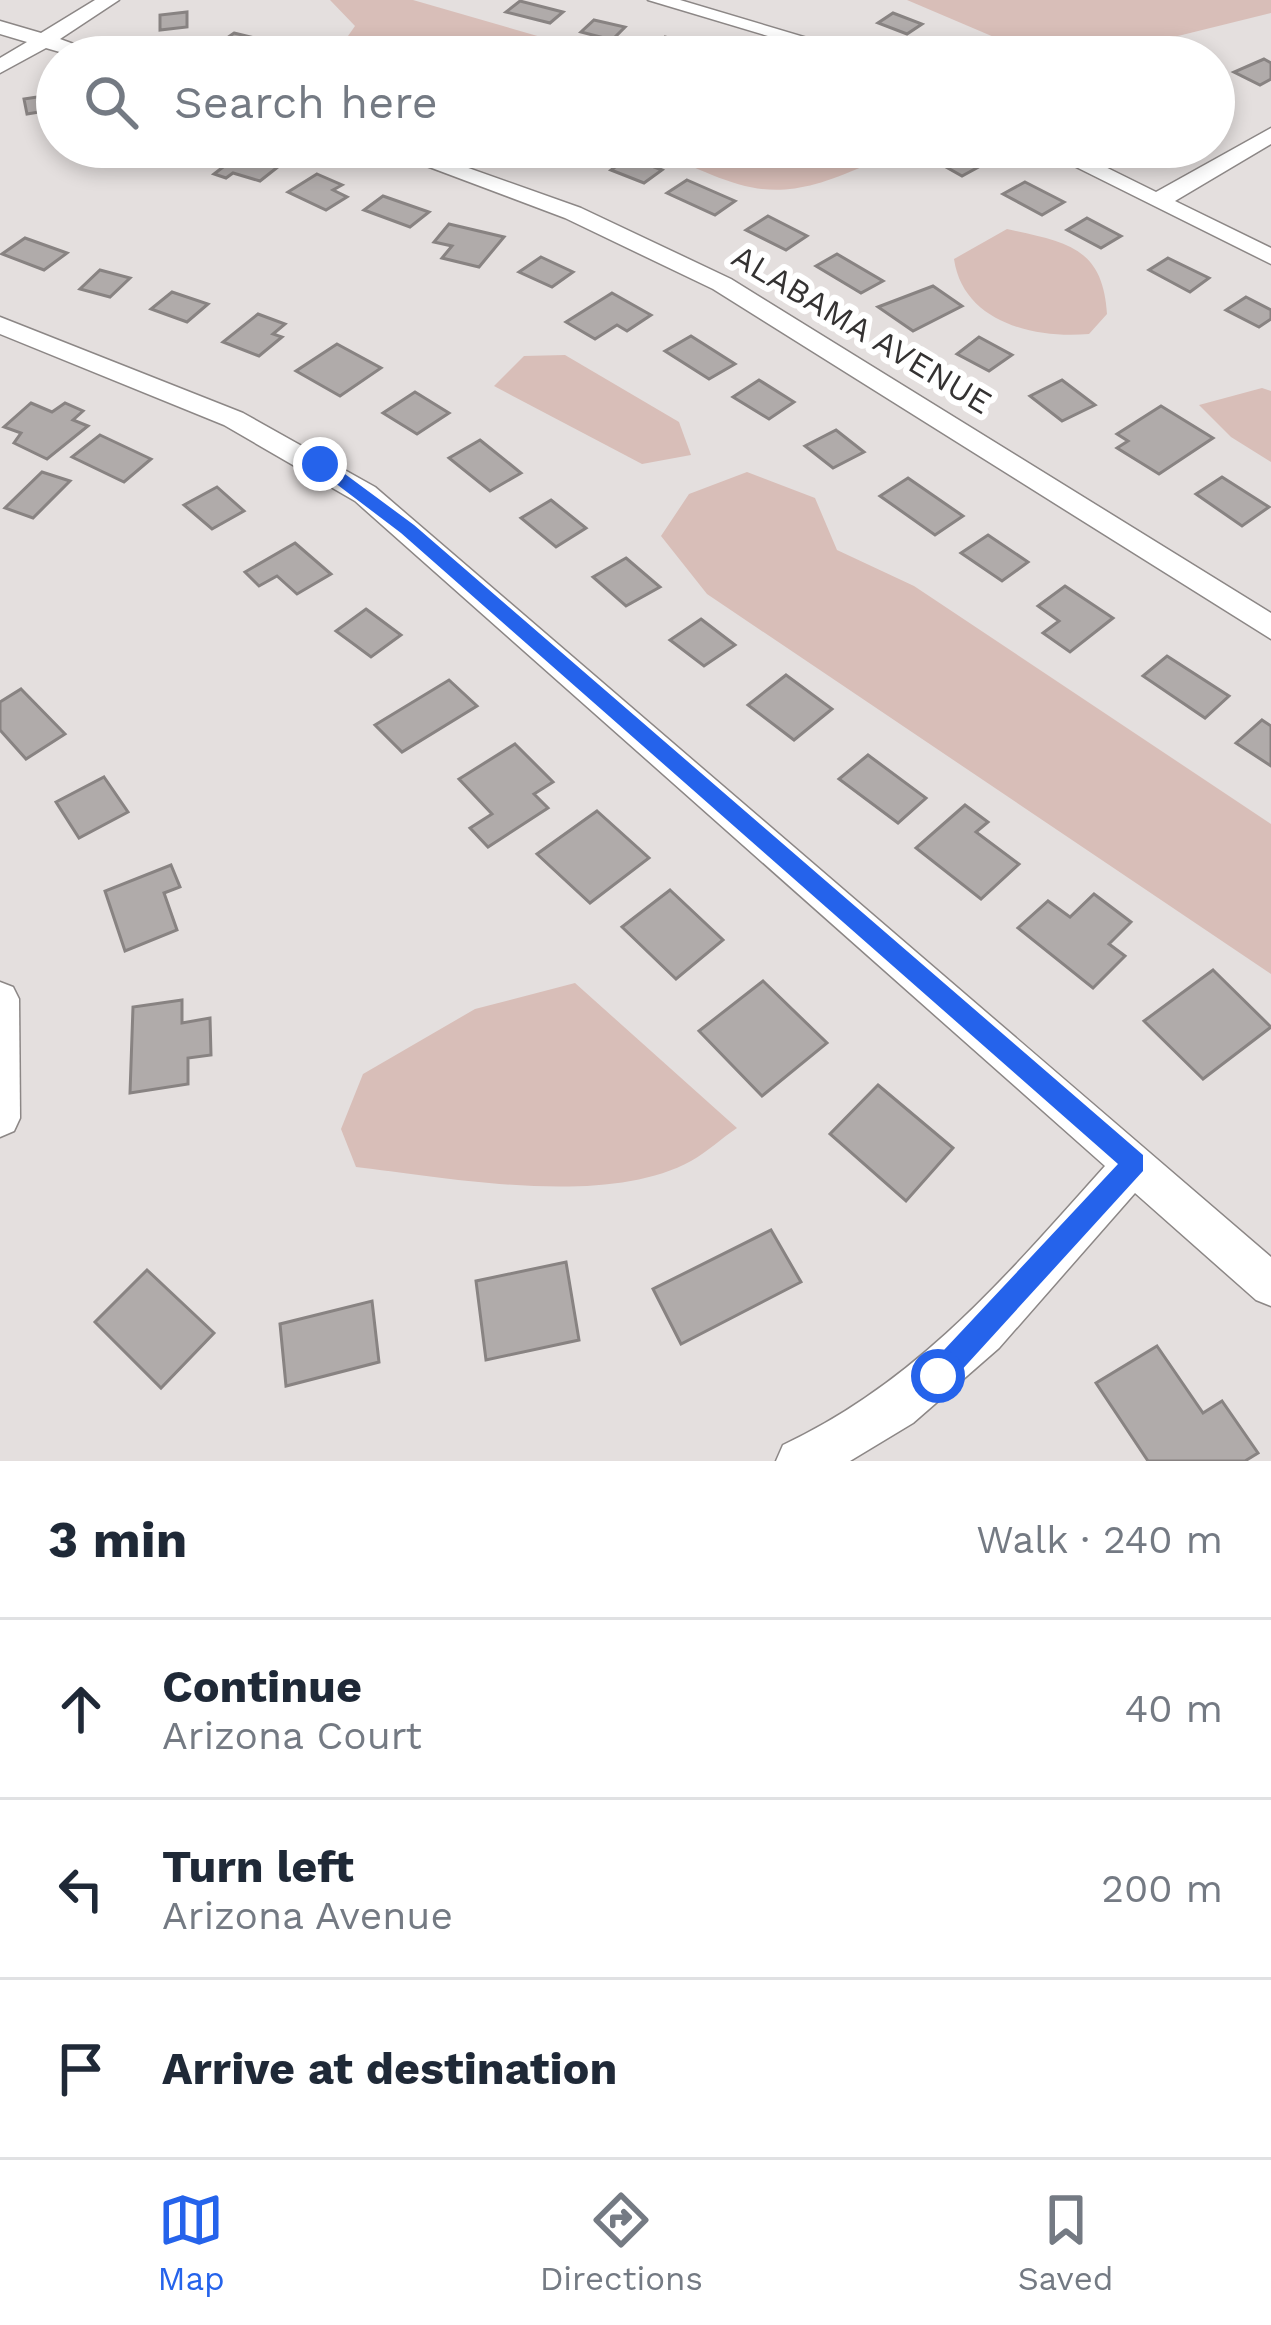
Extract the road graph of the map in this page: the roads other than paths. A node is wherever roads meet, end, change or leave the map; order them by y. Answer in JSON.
{"nodes":[{"id":1,"x":109,"y":0,"type":"edge"},
{"id":2,"x":658,"y":0,"type":"edge"},
{"id":3,"x":0,"y":27,"type":"edge"},
{"id":4,"x":50,"y":36,"type":"edge"},
{"id":5,"x":786,"y":36,"type":"edge"},
{"id":6,"x":36,"y":38,"type":"edge"},
{"id":7,"x":36,"y":45,"type":"edge"},
{"id":8,"x":0,"y":68,"type":"edge"},
{"id":9,"x":1271,"y":135,"type":"edge"},
{"id":10,"x":1235,"y":156,"type":"edge"},
{"id":11,"x":446,"y":168,"type":"edge"},
{"id":12,"x":1090,"y":168,"type":"edge"},
{"id":13,"x":1214,"y":168,"type":"edge"},
{"id":14,"x":1157,"y":201,"type":"junction"},
{"id":15,"x":1271,"y":257,"type":"edge"},
{"id":16,"x":0,"y":325,"type":"edge"},
{"id":17,"x":1271,"y":628,"type":"edge"},
{"id":18,"x":0,"y":999,"type":"edge"},
{"id":19,"x":0,"y":1118,"type":"edge"},
{"id":20,"x":1135,"y":1163,"type":"junction"},
{"id":21,"x":1271,"y":1285,"type":"edge"},
{"id":22,"x":800,"y":1461,"type":"edge"}],
"edges":[{"from":1,"to":4,"type":"street"},
{"from":2,"to":5,"type":"street"},
{"from":3,"to":6,"type":"street"},
{"from":7,"to":8,"type":"street"},
{"from":9,"to":10,"type":"street"},
{"from":11,"to":17,"type":"street","name":"ALABAMA AVENUE"},
{"from":12,"to":14,"type":"street"},
{"from":13,"to":14,"type":"street"},
{"from":14,"to":15,"type":"street"},
{"from":16,"to":20,"type":"street"},
{"from":18,"to":19,"type":"street"},
{"from":20,"to":21,"type":"street"},
{"from":20,"to":22,"type":"street"}]}
